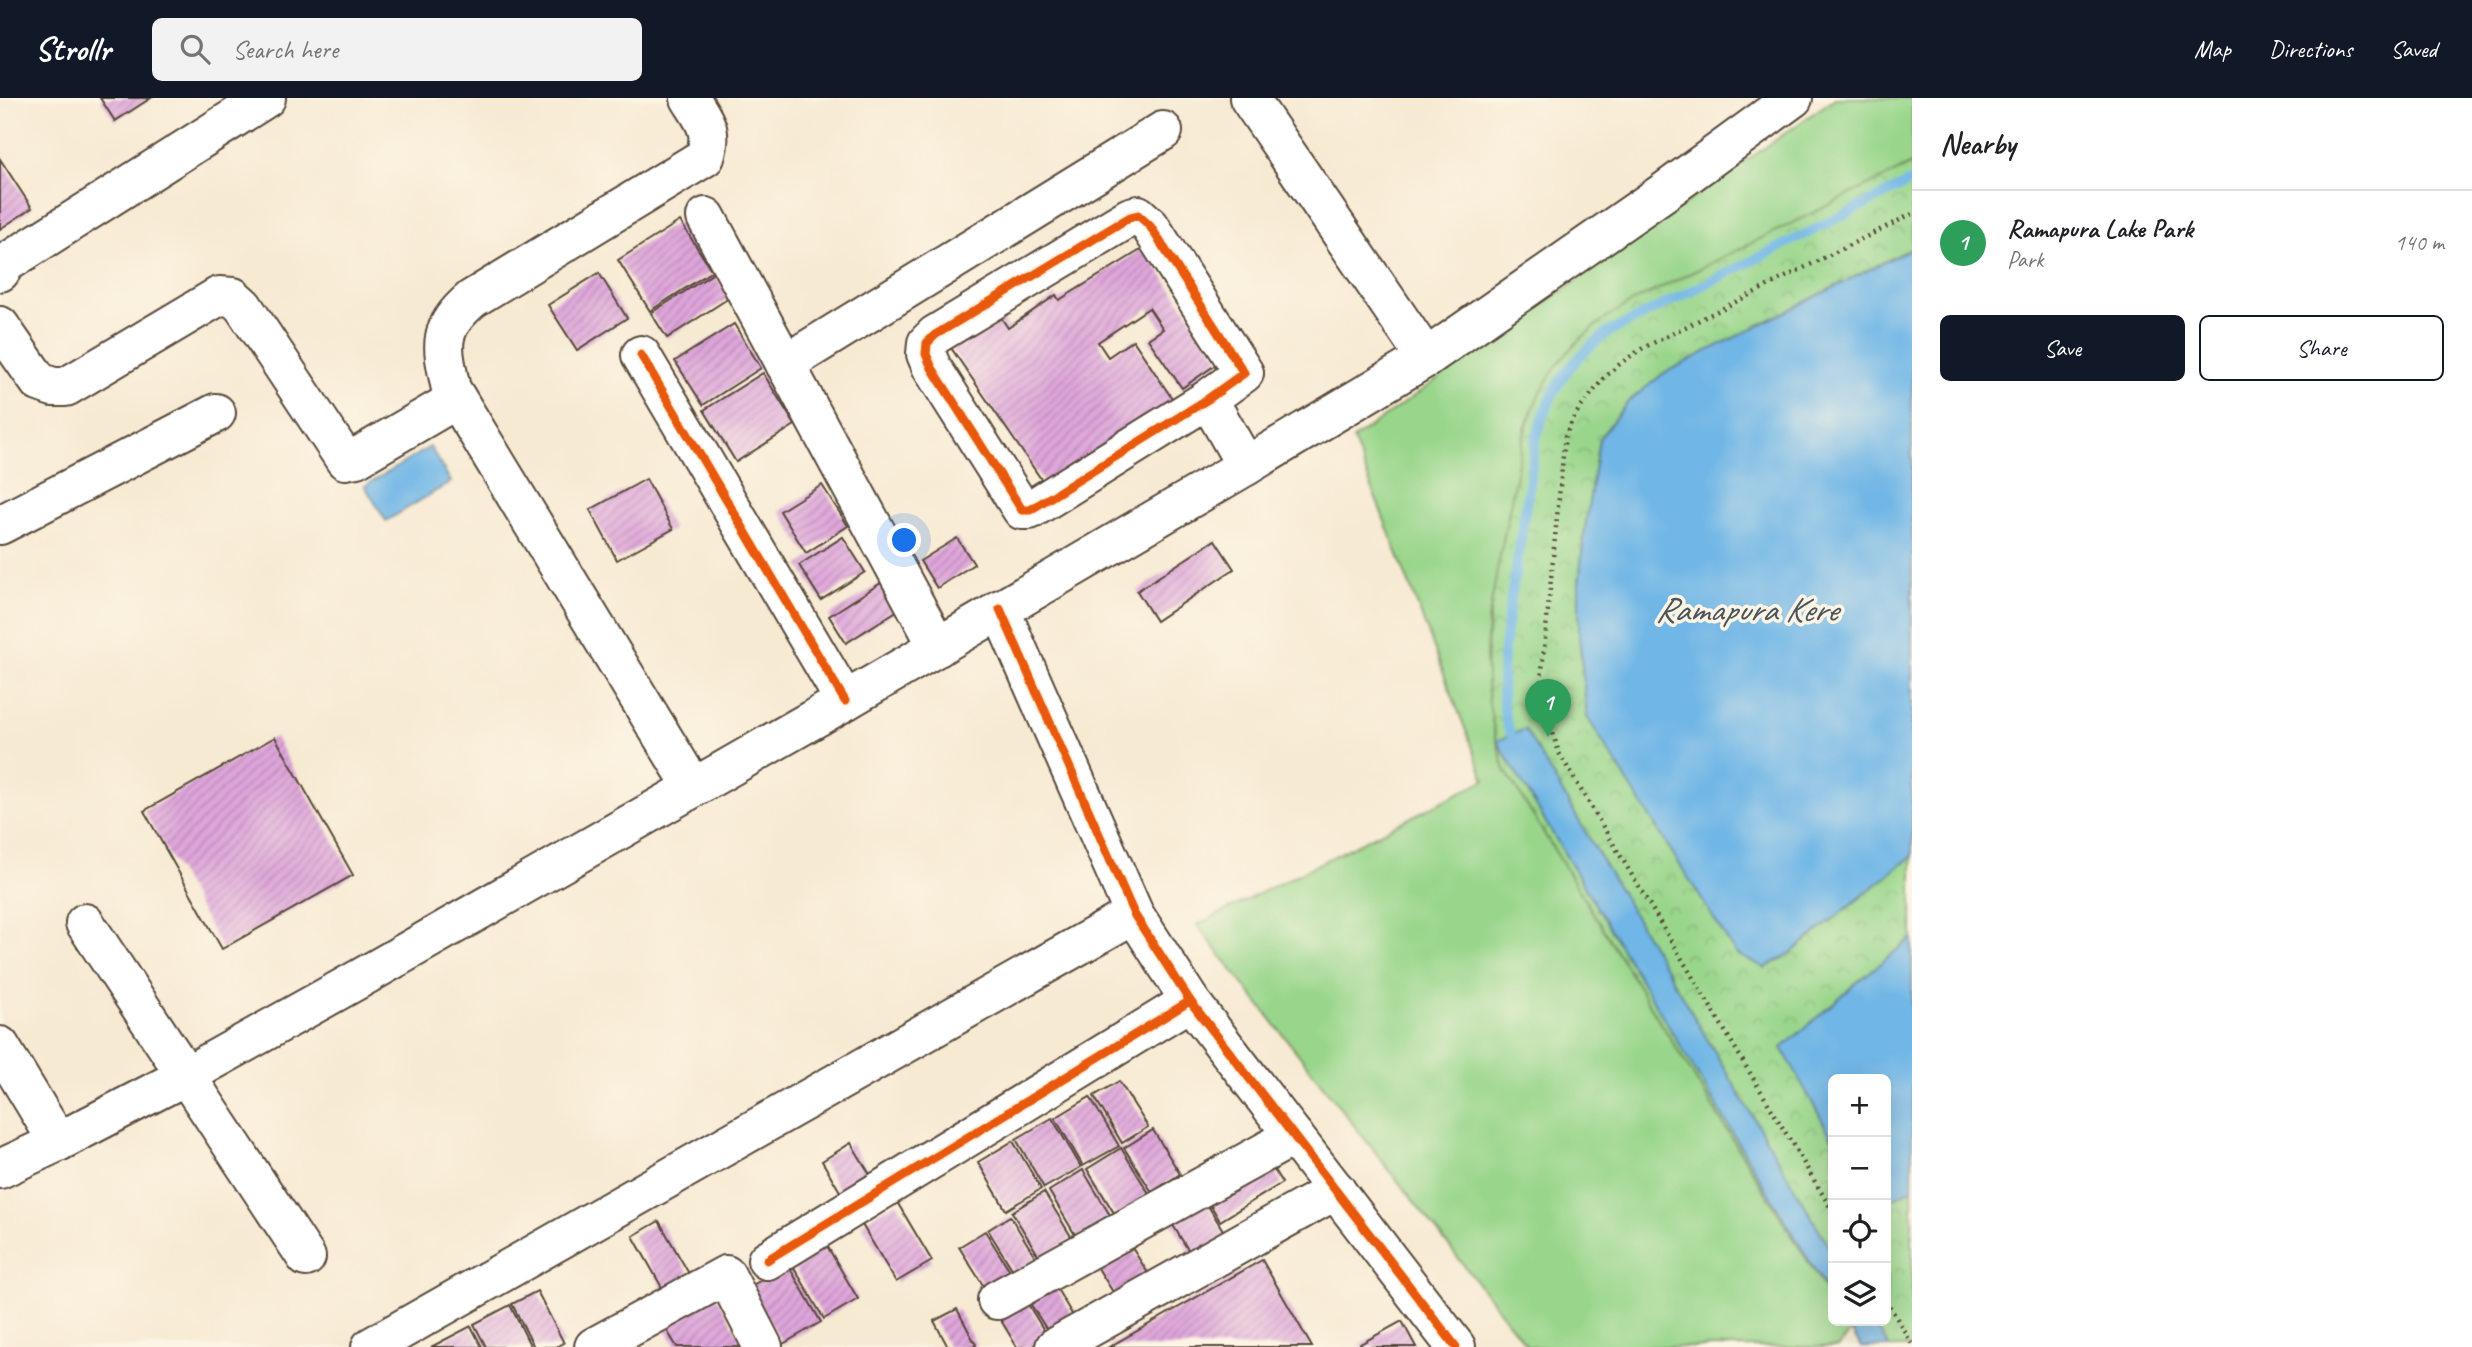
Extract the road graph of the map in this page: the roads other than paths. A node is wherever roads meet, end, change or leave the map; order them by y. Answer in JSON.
{"nodes":[{"id":1,"x":266,"y":98,"type":"edge"},
{"id":2,"x":690,"y":98,"type":"edge"},
{"id":3,"x":1249,"y":98,"type":"edge"},
{"id":4,"x":1793,"y":98,"type":"edge"},
{"id":5,"x":1163,"y":131,"type":"dead end"},
{"id":6,"x":706,"y":217,"type":"dead end"},
{"id":7,"x":0,"y":272,"type":"edge"},
{"id":8,"x":0,"y":326,"type":"edge"},
{"id":9,"x":642,"y":355,"type":"dead end"},
{"id":10,"x":1426,"y":358,"type":"junction"},
{"id":11,"x":785,"y":364,"type":"junction"},
{"id":12,"x":457,"y":399,"type":"junction"},
{"id":13,"x":1208,"y":399,"type":"junction"},
{"id":14,"x":216,"y":413,"type":"dead end"},
{"id":15,"x":1246,"y":466,"type":"junction"},
{"id":16,"x":0,"y":524,"type":"edge"},
{"id":17,"x":1000,"y":609,"type":"junction"},
{"id":18,"x":937,"y":647,"type":"junction"},
{"id":19,"x":845,"y":702,"type":"junction"},
{"id":20,"x":693,"y":787,"type":"junction"},
{"id":21,"x":1134,"y":914,"type":"junction"},
{"id":22,"x":85,"y":923,"type":"dead end"},
{"id":23,"x":1190,"y":1001,"type":"junction"},
{"id":24,"x":0,"y":1046,"type":"edge"},
{"id":25,"x":187,"y":1075,"type":"junction"},
{"id":26,"x":1294,"y":1136,"type":"junction"},
{"id":27,"x":58,"y":1142,"type":"junction"},
{"id":28,"x":0,"y":1169,"type":"edge"},
{"id":29,"x":1336,"y":1191,"type":"junction"},
{"id":30,"x":306,"y":1257,"type":"dead end"},
{"id":31,"x":767,"y":1260,"type":"dead end"},
{"id":32,"x":997,"y":1300,"type":"dead end"},
{"id":33,"x":371,"y":1347,"type":"edge"},
{"id":34,"x":594,"y":1347,"type":"edge"},
{"id":35,"x":763,"y":1347,"type":"edge"},
{"id":36,"x":1055,"y":1347,"type":"edge"},
{"id":37,"x":1456,"y":1347,"type":"edge"}],
"edges":[{"from":1,"to":7,"type":"street"},
{"from":2,"to":12,"type":"street"},
{"from":3,"to":10,"type":"street"},
{"from":4,"to":10,"type":"street"},
{"from":5,"to":11,"type":"street"},
{"from":6,"to":11,"type":"street"},
{"from":8,"to":12,"type":"street"},
{"from":9,"to":19,"type":"street"},
{"from":10,"to":15,"type":"street"},
{"from":11,"to":18,"type":"street"},
{"from":12,"to":20,"type":"street"},
{"from":13,"to":13,"type":"street"},
{"from":13,"to":15,"type":"street"},
{"from":14,"to":16,"type":"street"},
{"from":15,"to":17,"type":"street"},
{"from":17,"to":18,"type":"street"},
{"from":17,"to":21,"type":"street"},
{"from":18,"to":19,"type":"street"},
{"from":19,"to":20,"type":"street"},
{"from":20,"to":25,"type":"street"},
{"from":21,"to":23,"type":"street"},
{"from":21,"to":33,"type":"street"},
{"from":22,"to":25,"type":"street"},
{"from":23,"to":26,"type":"street"},
{"from":23,"to":31,"type":"street"},
{"from":24,"to":27,"type":"street"},
{"from":25,"to":27,"type":"street"},
{"from":25,"to":30,"type":"street"},
{"from":26,"to":29,"type":"street"},
{"from":26,"to":32,"type":"street"},
{"from":27,"to":28,"type":"street"},
{"from":29,"to":36,"type":"street"},
{"from":29,"to":37,"type":"street"},
{"from":34,"to":35,"type":"street"}]}
